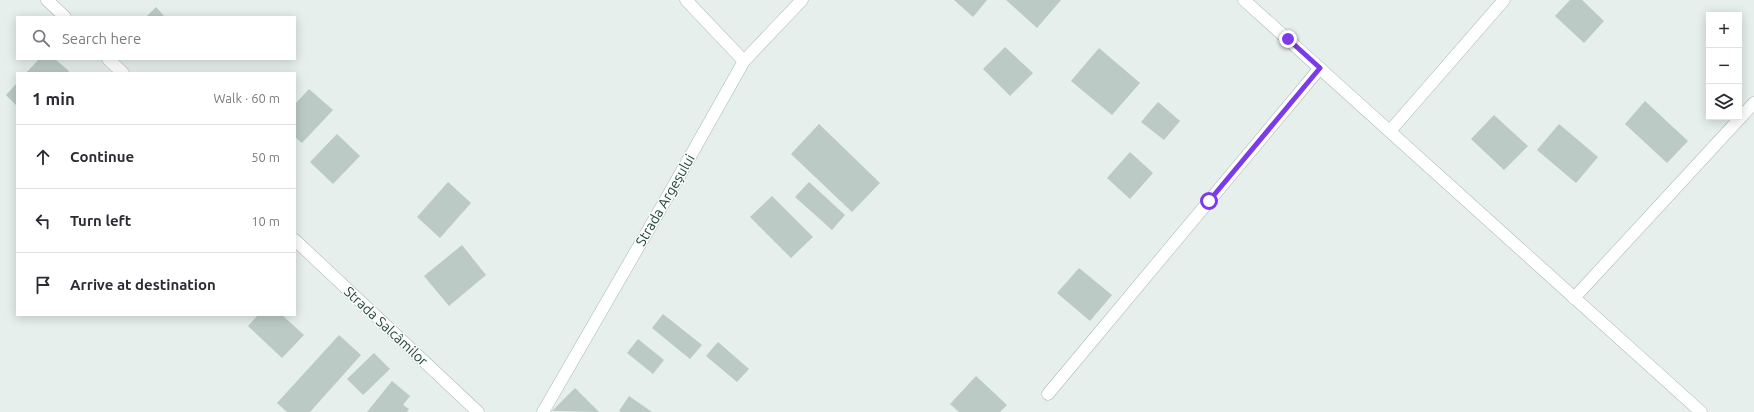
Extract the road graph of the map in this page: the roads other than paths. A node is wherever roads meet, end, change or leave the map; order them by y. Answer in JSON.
{"nodes":[{"id":1,"x":47,"y":0,"type":"edge"},
{"id":2,"x":686,"y":0,"type":"edge"},
{"id":3,"x":802,"y":0,"type":"edge"},
{"id":4,"x":1244,"y":0,"type":"edge"},
{"id":5,"x":1504,"y":0,"type":"edge"},
{"id":6,"x":64,"y":16,"type":"edge"},
{"id":7,"x":109,"y":60,"type":"edge"},
{"id":8,"x":744,"y":61,"type":"junction"},
{"id":9,"x":1320,"y":68,"type":"junction"},
{"id":10,"x":121,"y":72,"type":"edge"},
{"id":11,"x":1754,"y":103,"type":"edge"},
{"id":12,"x":1390,"y":131,"type":"junction"},
{"id":13,"x":296,"y":241,"type":"edge"},
{"id":14,"x":1574,"y":298,"type":"junction"},
{"id":15,"x":1048,"y":394,"type":"dead end"},
{"id":16,"x":478,"y":412,"type":"edge"},
{"id":17,"x":543,"y":412,"type":"edge"},
{"id":18,"x":1701,"y":412,"type":"edge"}],
"edges":[{"from":1,"to":6,"type":"street"},
{"from":2,"to":8,"type":"street"},
{"from":3,"to":8,"type":"street","name":"Strada Argeșului"},
{"from":4,"to":9,"type":"street"},
{"from":5,"to":12,"type":"street"},
{"from":7,"to":10,"type":"street"},
{"from":8,"to":17,"type":"street","name":"Strada Argeșului"},
{"from":9,"to":12,"type":"street"},
{"from":9,"to":15,"type":"street"},
{"from":11,"to":14,"type":"street"},
{"from":12,"to":14,"type":"street"},
{"from":13,"to":16,"type":"street","name":"Strada Salcâmilor"},
{"from":14,"to":18,"type":"street"}]}
